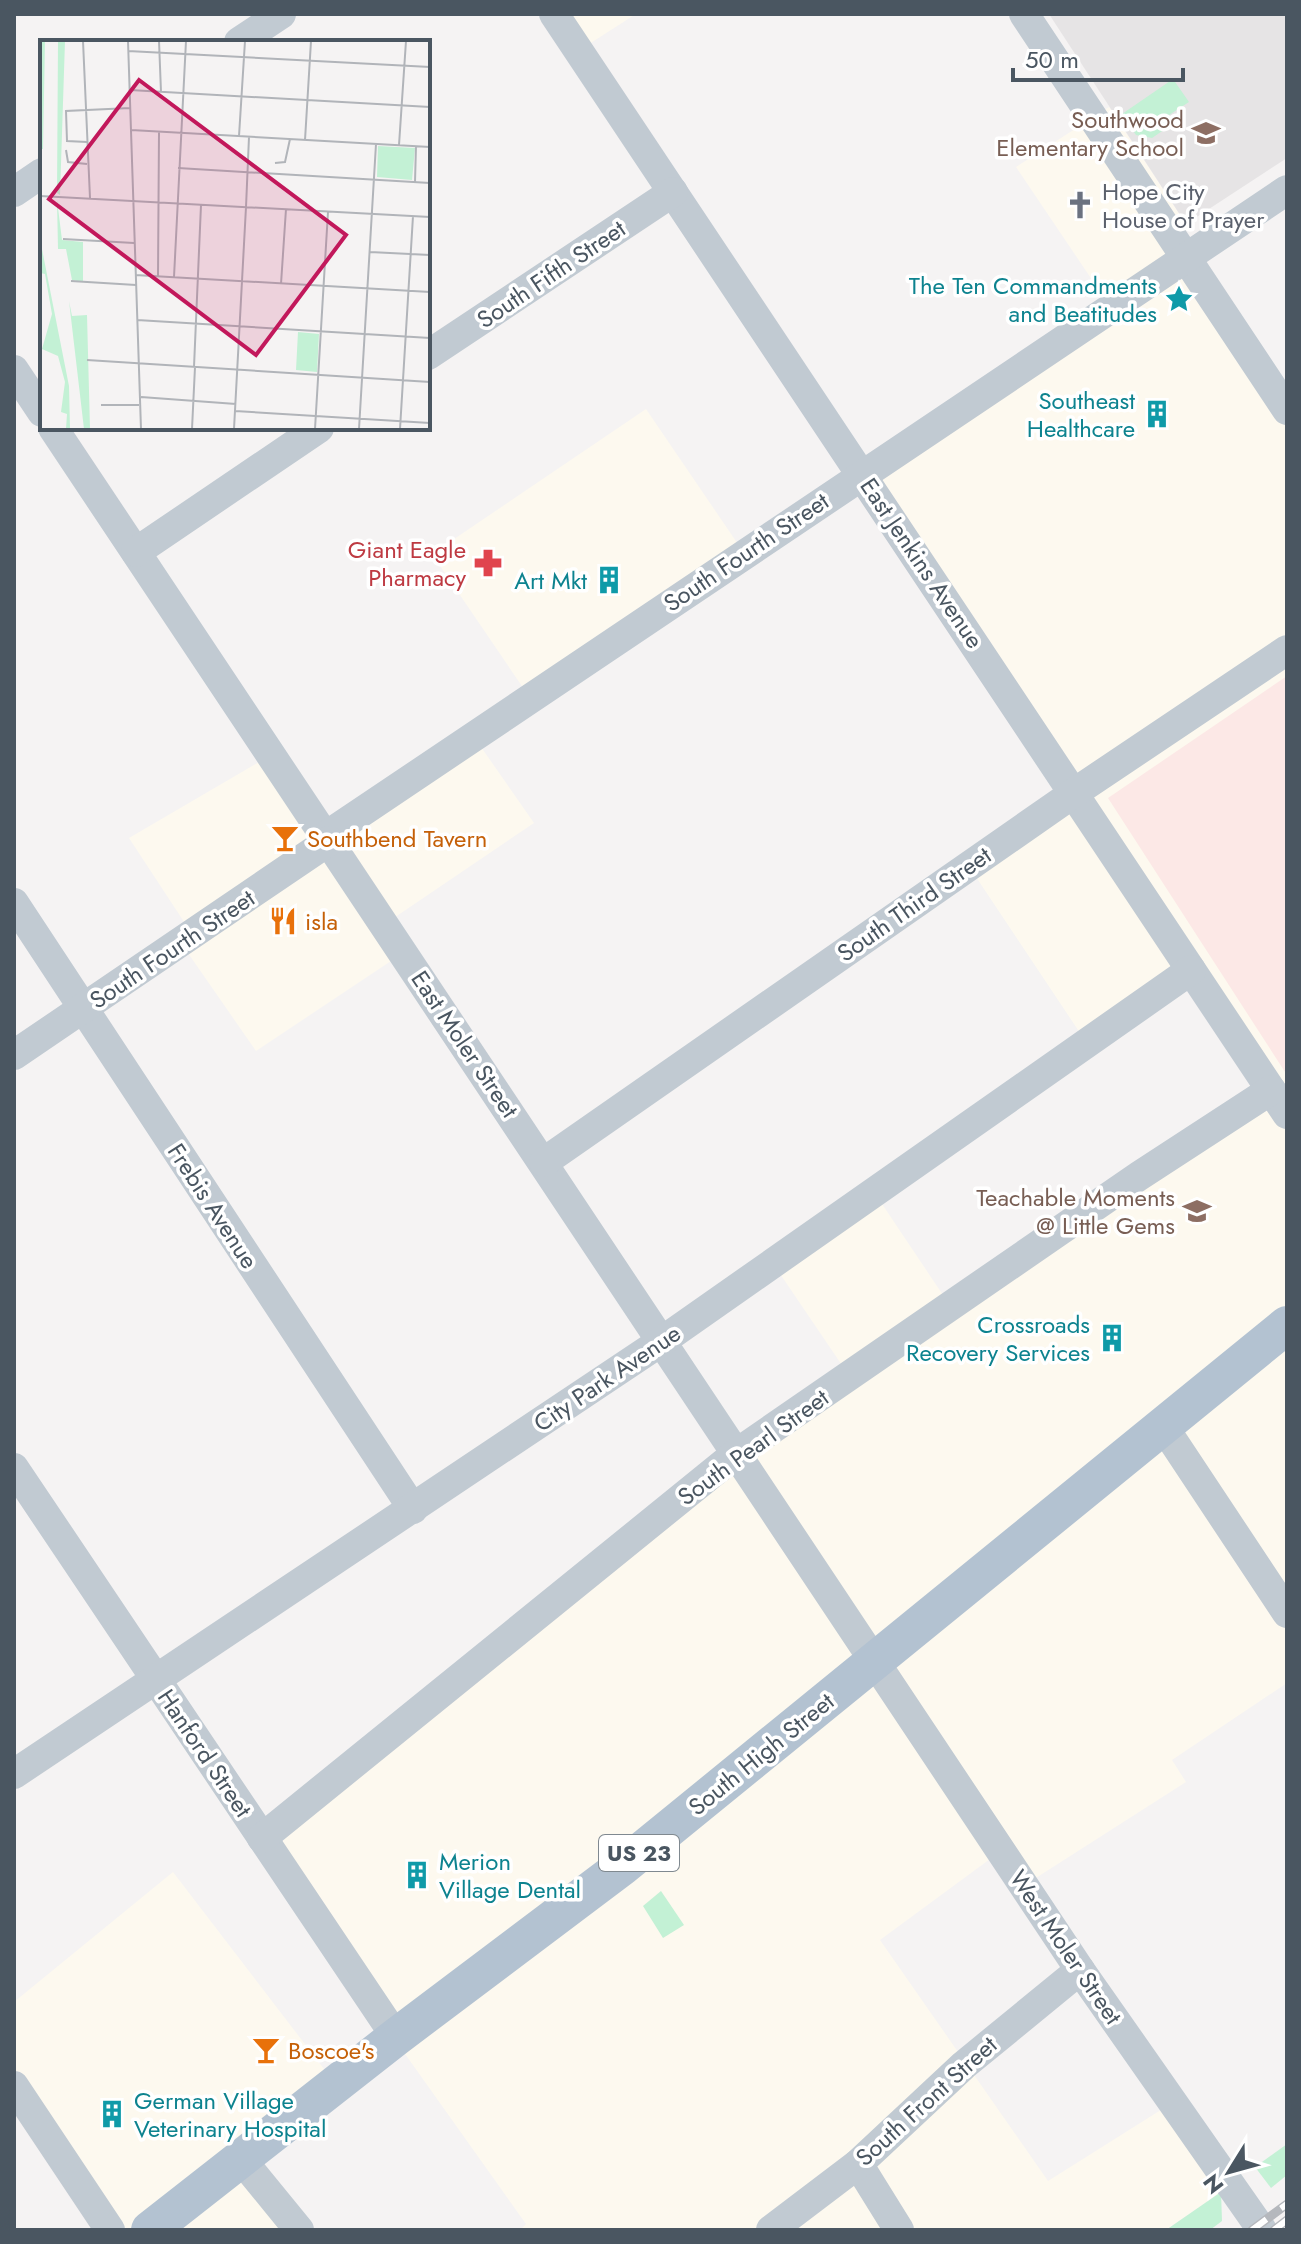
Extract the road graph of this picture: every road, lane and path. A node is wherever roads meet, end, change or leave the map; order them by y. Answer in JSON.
{"nodes":[{"id":1,"x":281,"y":14,"type":"edge"},
{"id":2,"x":554,"y":14,"type":"edge"},
{"id":3,"x":1024,"y":14,"type":"edge"},
{"id":4,"x":242,"y":40,"type":"edge"},
{"id":5,"x":40,"y":174,"type":"edge"},
{"id":6,"x":1287,"y":190,"type":"edge"},
{"id":7,"x":14,"y":192,"type":"edge"},
{"id":8,"x":673,"y":192,"type":"junction"},
{"id":9,"x":1186,"y":257,"type":"junction"},
{"id":10,"x":430,"y":354,"type":"edge"},
{"id":11,"x":14,"y":370,"type":"edge"},
{"id":12,"x":40,"y":409,"type":"edge"},
{"id":13,"x":1287,"y":410,"type":"edge"},
{"id":14,"x":54,"y":430,"type":"edge"},
{"id":15,"x":316,"y":430,"type":"edge"},
{"id":16,"x":862,"y":474,"type":"junction"},
{"id":17,"x":136,"y":552,"type":"junction"},
{"id":18,"x":1287,"y":650,"type":"edge"},
{"id":19,"x":1074,"y":793,"type":"junction"},
{"id":20,"x":327,"y":839,"type":"junction"},
{"id":21,"x":14,"y":903,"type":"edge"},
{"id":22,"x":1191,"y":970,"type":"junction"},
{"id":23,"x":84,"y":1009,"type":"junction"},
{"id":24,"x":14,"y":1055,"type":"edge"},
{"id":25,"x":1279,"y":1102,"type":"edge"},
{"id":26,"x":544,"y":1162,"type":"junction"},
{"id":27,"x":1287,"y":1325,"type":"edge"},
{"id":28,"x":662,"y":1341,"type":"junction"},
{"id":29,"x":1163,"y":1426,"type":"junction"},
{"id":30,"x":737,"y":1453,"type":"junction"},
{"id":31,"x":14,"y":1468,"type":"edge"},
{"id":32,"x":413,"y":1509,"type":"junction"},
{"id":33,"x":1287,"y":1613,"type":"edge"},
{"id":34,"x":875,"y":1661,"type":"junction"},
{"id":35,"x":155,"y":1680,"type":"junction"},
{"id":36,"x":14,"y":1774,"type":"edge"},
{"id":37,"x":262,"y":1838,"type":"junction"},
{"id":38,"x":1080,"y":1970,"type":"junction"},
{"id":39,"x":396,"y":2037,"type":"junction"},
{"id":40,"x":14,"y":2086,"type":"edge"},
{"id":41,"x":241,"y":2159,"type":"junction"},
{"id":42,"x":858,"y":2164,"type":"junction"},
{"id":43,"x":110,"y":2230,"type":"edge"},
{"id":44,"x":150,"y":2230,"type":"edge"},
{"id":45,"x":299,"y":2230,"type":"edge"},
{"id":46,"x":771,"y":2230,"type":"edge"},
{"id":47,"x":899,"y":2230,"type":"edge"},
{"id":48,"x":1262,"y":2230,"type":"edge"}],
"edges":[{"from":1,"to":4,"type":"street"},
{"from":2,"to":8,"type":"street","name":"East Jenkins Avenue"},
{"from":3,"to":9,"type":"street"},
{"from":5,"to":7,"type":"street"},
{"from":6,"to":9,"type":"street","name":"South Fourth Street"},
{"from":8,"to":10,"type":"street","name":"South Fifth Street"},
{"from":8,"to":16,"type":"street","name":"East Jenkins Avenue"},
{"from":9,"to":13,"type":"street"},
{"from":9,"to":16,"type":"street","name":"South Fourth Street"},
{"from":11,"to":12,"type":"street"},
{"from":14,"to":17,"type":"street","name":"East Moler Street"},
{"from":15,"to":17,"type":"street"},
{"from":16,"to":19,"type":"street","name":"East Jenkins Avenue"},
{"from":16,"to":20,"type":"street","name":"South Fourth Street"},
{"from":17,"to":20,"type":"street","name":"East Moler Street"},
{"from":18,"to":19,"type":"street","name":"South Third Street"},
{"from":19,"to":22,"type":"street","name":"East Jenkins Avenue"},
{"from":19,"to":26,"type":"street","name":"South Third Street"},
{"from":20,"to":23,"type":"street","name":"South Fourth Street"},
{"from":20,"to":26,"type":"street","name":"East Moler Street"},
{"from":21,"to":23,"type":"street","name":"Frebis Avenue"},
{"from":22,"to":25,"type":"street","name":"East Jenkins Avenue"},
{"from":22,"to":28,"type":"street","name":"City Park Avenue"},
{"from":23,"to":24,"type":"street","name":"South Fourth Street"},
{"from":23,"to":32,"type":"street","name":"Frebis Avenue"},
{"from":25,"to":30,"type":"street","name":"South Pearl Street"},
{"from":26,"to":28,"type":"street","name":"East Moler Street"},
{"from":27,"to":29,"type":"main road","name":"South High Street","number":"US 23"},
{"from":28,"to":30,"type":"street","name":"East Moler Street"},
{"from":28,"to":32,"type":"street","name":"City Park Avenue"},
{"from":29,"to":33,"type":"street"},
{"from":29,"to":34,"type":"main road","name":"South High Street","number":"US 23"},
{"from":30,"to":34,"type":"street","name":"East Moler Street"},
{"from":30,"to":37,"type":"street","name":"South Pearl Street"},
{"from":31,"to":35,"type":"street","name":"Hanford Street"},
{"from":32,"to":35,"type":"street","name":"City Park Avenue"},
{"from":34,"to":38,"type":"street","name":"West Moler Street"},
{"from":34,"to":39,"type":"main road","name":"South High Street","number":"US 23"},
{"from":35,"to":36,"type":"street","name":"City Park Avenue"},
{"from":35,"to":37,"type":"street","name":"Hanford Street"},
{"from":37,"to":39,"type":"street","name":"Hanford Street"},
{"from":38,"to":42,"type":"street","name":"South Front Street"},
{"from":38,"to":48,"type":"street","name":"West Moler Street"},
{"from":39,"to":41,"type":"main road","name":"South High Street","number":"US 23"},
{"from":40,"to":43,"type":"street"},
{"from":41,"to":44,"type":"main road","name":"South High Street","number":"US 23"},
{"from":41,"to":45,"type":"street"},
{"from":42,"to":46,"type":"street","name":"South Front Street"},
{"from":42,"to":47,"type":"street"}]}
